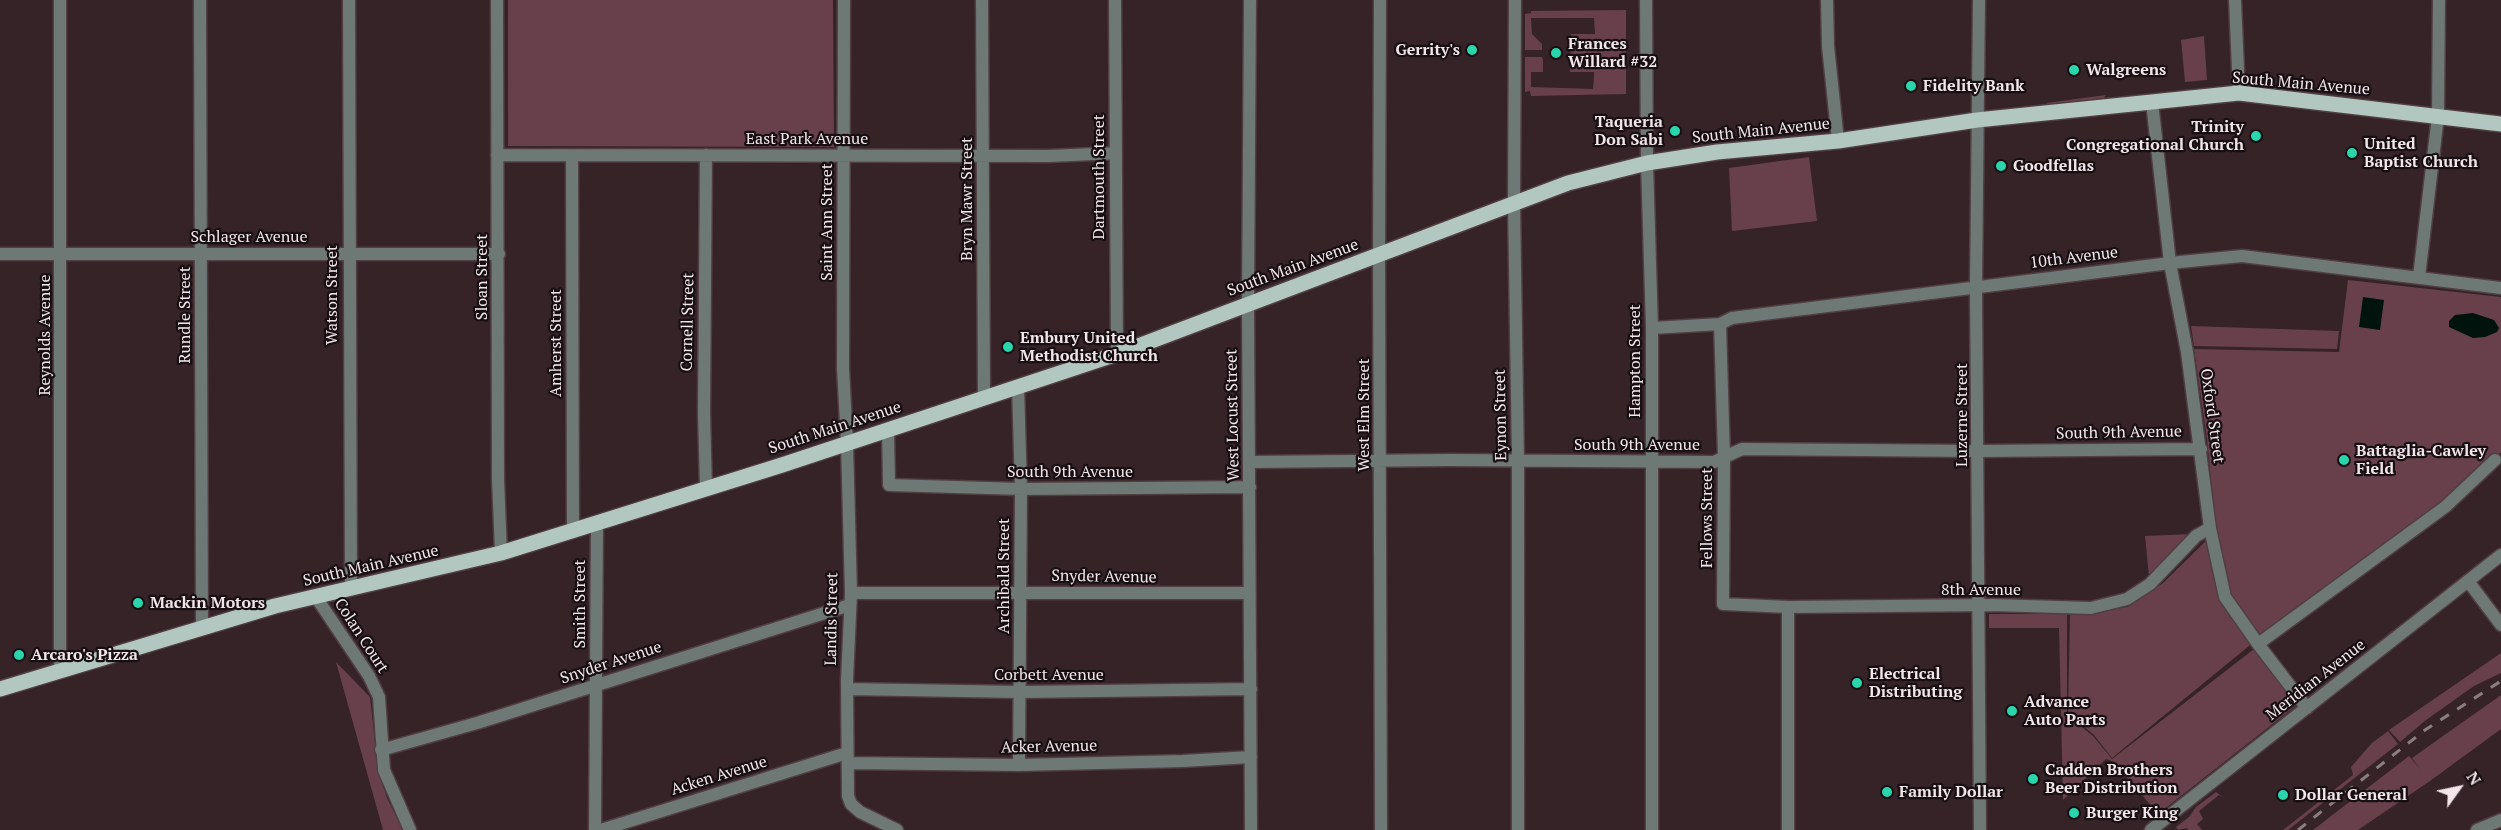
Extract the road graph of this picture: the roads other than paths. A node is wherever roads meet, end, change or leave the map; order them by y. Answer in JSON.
{"nodes":[{"id":1,"x":60,"y":0,"type":"edge"},
{"id":2,"x":200,"y":0,"type":"edge"},
{"id":3,"x":349,"y":0,"type":"edge"},
{"id":4,"x":497,"y":0,"type":"edge"},
{"id":5,"x":844,"y":0,"type":"edge"},
{"id":6,"x":982,"y":0,"type":"edge"},
{"id":7,"x":1115,"y":0,"type":"edge"},
{"id":8,"x":1250,"y":0,"type":"edge"},
{"id":9,"x":1380,"y":0,"type":"edge"},
{"id":10,"x":1515,"y":0,"type":"edge"},
{"id":11,"x":1646,"y":0,"type":"edge"},
{"id":12,"x":1827,"y":0,"type":"edge"},
{"id":13,"x":1979,"y":0,"type":"edge"},
{"id":14,"x":2235,"y":0,"type":"edge"},
{"id":15,"x":2439,"y":0,"type":"edge"},
{"id":16,"x":2239,"y":93,"type":"junction"},
{"id":17,"x":2152,"y":102,"type":"junction"},
{"id":18,"x":2438,"y":116,"type":"junction"},
{"id":19,"x":1977,"y":120,"type":"junction"},
{"id":20,"x":2501,"y":124,"type":"edge"},
{"id":21,"x":1838,"y":141,"type":"junction"},
{"id":22,"x":1116,"y":153,"type":"junction"},
{"id":23,"x":497,"y":155,"type":"junction"},
{"id":24,"x":706,"y":155,"type":"junction"},
{"id":25,"x":983,"y":155,"type":"junction"},
{"id":26,"x":572,"y":156,"type":"junction"},
{"id":27,"x":844,"y":156,"type":"junction"},
{"id":28,"x":1647,"y":163,"type":"junction"},
{"id":29,"x":1514,"y":202,"type":"junction"},
{"id":30,"x":62,"y":253,"type":"junction"},
{"id":31,"x":0,"y":254,"type":"edge"},
{"id":32,"x":201,"y":254,"type":"junction"},
{"id":33,"x":499,"y":254,"type":"junction"},
{"id":34,"x":348,"y":255,"type":"junction"},
{"id":35,"x":1379,"y":256,"type":"junction"},
{"id":36,"x":2170,"y":263,"type":"junction"},
{"id":37,"x":2419,"y":277,"type":"junction"},
{"id":38,"x":1976,"y":287,"type":"junction"},
{"id":39,"x":2501,"y":288,"type":"edge"},
{"id":40,"x":1248,"y":303,"type":"junction"},
{"id":41,"x":1720,"y":324,"type":"junction"},
{"id":42,"x":1652,"y":328,"type":"junction"},
{"id":43,"x":1117,"y":354,"type":"junction"},
{"id":44,"x":1018,"y":386,"type":"junction"},
{"id":45,"x":984,"y":397,"type":"junction"},
{"id":46,"x":888,"y":429,"type":"junction"},
{"id":47,"x":848,"y":443,"type":"junction"},
{"id":48,"x":2200,"y":448,"type":"junction"},
{"id":49,"x":1978,"y":451,"type":"junction"},
{"id":50,"x":1724,"y":456,"type":"junction"},
{"id":51,"x":2495,"y":460,"type":"dead end"},
{"id":52,"x":1380,"y":461,"type":"junction"},
{"id":53,"x":1651,"y":461,"type":"junction"},
{"id":54,"x":1249,"y":462,"type":"junction"},
{"id":55,"x":1518,"y":462,"type":"junction"},
{"id":56,"x":1250,"y":487,"type":"junction"},
{"id":57,"x":706,"y":489,"type":"junction"},
{"id":58,"x":1021,"y":489,"type":"junction"},
{"id":59,"x":597,"y":523,"type":"junction"},
{"id":60,"x":2210,"y":528,"type":"junction"},
{"id":61,"x":573,"y":530,"type":"junction"},
{"id":62,"x":501,"y":553,"type":"junction"},
{"id":63,"x":2501,"y":555,"type":"edge"},
{"id":64,"x":2468,"y":581,"type":"junction"},
{"id":65,"x":351,"y":589,"type":"junction"},
{"id":66,"x":1020,"y":592,"type":"junction"},
{"id":67,"x":1249,"y":593,"type":"junction"},
{"id":68,"x":316,"y":597,"type":"junction"},
{"id":69,"x":850,"y":599,"type":"junction"},
{"id":70,"x":1723,"y":604,"type":"joint"},
{"id":71,"x":1979,"y":606,"type":"junction"},
{"id":72,"x":1788,"y":607,"type":"junction"},
{"id":73,"x":2501,"y":625,"type":"edge"},
{"id":74,"x":201,"y":629,"type":"junction"},
{"id":75,"x":2258,"y":644,"type":"junction"},
{"id":76,"x":60,"y":670,"type":"junction"},
{"id":77,"x":596,"y":685,"type":"junction"},
{"id":78,"x":0,"y":689,"type":"edge"},
{"id":79,"x":848,"y":689,"type":"junction"},
{"id":80,"x":1251,"y":689,"type":"junction"},
{"id":81,"x":1020,"y":692,"type":"junction"},
{"id":82,"x":2307,"y":708,"type":"junction"},
{"id":83,"x":381,"y":750,"type":"junction"},
{"id":84,"x":1251,"y":757,"type":"junction"},
{"id":85,"x":847,"y":758,"type":"junction"},
{"id":86,"x":1020,"y":765,"type":"junction"},
{"id":87,"x":2501,"y":820,"type":"edge"},
{"id":88,"x":410,"y":830,"type":"edge"},
{"id":89,"x":595,"y":830,"type":"edge"},
{"id":90,"x":602,"y":830,"type":"edge"},
{"id":91,"x":897,"y":830,"type":"edge"},
{"id":92,"x":1251,"y":830,"type":"edge"},
{"id":93,"x":1381,"y":830,"type":"edge"},
{"id":94,"x":1518,"y":830,"type":"edge"},
{"id":95,"x":1652,"y":830,"type":"edge"},
{"id":96,"x":1788,"y":830,"type":"edge"},
{"id":97,"x":1980,"y":830,"type":"edge"},
{"id":98,"x":2151,"y":830,"type":"edge"},
{"id":99,"x":2477,"y":830,"type":"edge"}],
"edges":[{"from":1,"to":30,"type":"street","name":"Reynolds Avenue"},
{"from":2,"to":32,"type":"street","name":"Rundle Street"},
{"from":3,"to":34,"type":"street","name":"Watson Street"},
{"from":4,"to":23,"type":"street","name":"Sloan Street"},
{"from":5,"to":27,"type":"street","name":"Saint Ann Street"},
{"from":6,"to":25,"type":"street","name":"Bryn Mawr Street"},
{"from":7,"to":22,"type":"street","name":"Dartmouth Street"},
{"from":8,"to":40,"type":"street","name":"West Locust Street"},
{"from":9,"to":35,"type":"street","name":"West Elm Street"},
{"from":10,"to":29,"type":"street","name":"Eynon Street"},
{"from":11,"to":28,"type":"street","name":"Hampton Street"},
{"from":12,"to":21,"type":"street"},
{"from":13,"to":19,"type":"street","name":"Luzerne Street"},
{"from":14,"to":16,"type":"street"},
{"from":15,"to":18,"type":"street"},
{"from":16,"to":17,"type":"main road","name":"South Main Avenue"},
{"from":16,"to":18,"type":"main road","name":"South Main Avenue"},
{"from":17,"to":19,"type":"main road","name":"South Main Avenue"},
{"from":17,"to":36,"type":"street","name":"Oxford Street"},
{"from":18,"to":20,"type":"main road","name":"South Main Avenue"},
{"from":18,"to":37,"type":"street"},
{"from":19,"to":21,"type":"main road","name":"South Main Avenue"},
{"from":19,"to":38,"type":"street","name":"Luzerne Street"},
{"from":21,"to":28,"type":"main road","name":"South Main Avenue"},
{"from":22,"to":25,"type":"street","name":"East Park Avenue"},
{"from":22,"to":43,"type":"street","name":"Dartmouth Street"},
{"from":23,"to":26,"type":"street","name":"East Park Avenue"},
{"from":23,"to":33,"type":"street","name":"Sloan Street"},
{"from":24,"to":26,"type":"street","name":"East Park Avenue"},
{"from":24,"to":27,"type":"street","name":"East Park Avenue"},
{"from":24,"to":57,"type":"street","name":"Cornell Street"},
{"from":25,"to":27,"type":"street","name":"East Park Avenue"},
{"from":25,"to":45,"type":"street","name":"Bryn Mawr Street"},
{"from":26,"to":61,"type":"street","name":"Amherst Street"},
{"from":27,"to":47,"type":"street","name":"Saint Ann Street"},
{"from":28,"to":29,"type":"main road","name":"South Main Avenue"},
{"from":28,"to":42,"type":"street","name":"Hampton Street"},
{"from":29,"to":35,"type":"main road","name":"South Main Avenue"},
{"from":29,"to":55,"type":"street","name":"Eynon Street"},
{"from":30,"to":31,"type":"street","name":"Schlager Avenue"},
{"from":30,"to":32,"type":"street","name":"Schlager Avenue"},
{"from":30,"to":76,"type":"street","name":"Reynolds Avenue"},
{"from":32,"to":34,"type":"street","name":"Schlager Avenue"},
{"from":32,"to":74,"type":"street","name":"Rundle Street"},
{"from":33,"to":34,"type":"street","name":"Schlager Avenue"},
{"from":33,"to":62,"type":"street","name":"Sloan Street"},
{"from":34,"to":65,"type":"street","name":"Watson Street"},
{"from":35,"to":40,"type":"main road","name":"South Main Avenue"},
{"from":35,"to":52,"type":"street","name":"West Elm Street"},
{"from":36,"to":37,"type":"street","name":"10th Avenue"},
{"from":36,"to":38,"type":"street","name":"10th Avenue"},
{"from":36,"to":48,"type":"street","name":"Oxford Street"},
{"from":37,"to":39,"type":"street","name":"10th Avenue"},
{"from":38,"to":41,"type":"street","name":"10th Avenue"},
{"from":38,"to":49,"type":"street","name":"Luzerne Street"},
{"from":40,"to":43,"type":"main road","name":"South Main Avenue"},
{"from":40,"to":54,"type":"street","name":"West Locust Street"},
{"from":41,"to":42,"type":"street","name":"10th Avenue"},
{"from":41,"to":50,"type":"street","name":"Fellows Street"},
{"from":42,"to":53,"type":"street","name":"Hampton Street"},
{"from":43,"to":44,"type":"main road","name":"South Main Avenue"},
{"from":44,"to":45,"type":"main road","name":"South Main Avenue"},
{"from":44,"to":58,"type":"street","name":"Archibald Street"},
{"from":45,"to":46,"type":"main road","name":"South Main Avenue"},
{"from":46,"to":47,"type":"main road","name":"South Main Avenue"},
{"from":46,"to":58,"type":"street","name":"South 9th Avenue"},
{"from":47,"to":57,"type":"main road","name":"South Main Avenue"},
{"from":47,"to":69,"type":"street","name":"Landis Street"},
{"from":48,"to":49,"type":"street","name":"South 9th Avenue"},
{"from":48,"to":60,"type":"street","name":"Oxford Street"},
{"from":49,"to":50,"type":"street","name":"South 9th Avenue"},
{"from":49,"to":71,"type":"street","name":"Luzerne Street"},
{"from":50,"to":53,"type":"street","name":"South 9th Avenue"},
{"from":50,"to":70,"type":"street","name":"Fellows Street"},
{"from":51,"to":75,"type":"street"},
{"from":52,"to":54,"type":"street","name":"South 9th Avenue"},
{"from":52,"to":55,"type":"street","name":"South 9th Avenue"},
{"from":52,"to":93,"type":"street","name":"West Elm Street"},
{"from":53,"to":55,"type":"street","name":"South 9th Avenue"},
{"from":53,"to":95,"type":"street","name":"Hampton Street"},
{"from":54,"to":56,"type":"street","name":"West Locust Street"},
{"from":55,"to":94,"type":"street","name":"Eynon Street"},
{"from":56,"to":58,"type":"street","name":"South 9th Avenue"},
{"from":56,"to":67,"type":"street","name":"West Locust Street"},
{"from":57,"to":59,"type":"main road","name":"South Main Avenue"},
{"from":58,"to":66,"type":"street","name":"Archibald Street"},
{"from":59,"to":61,"type":"main road","name":"South Main Avenue"},
{"from":59,"to":77,"type":"street","name":"Smith Street"},
{"from":60,"to":71,"type":"street","name":"8th Avenue"},
{"from":60,"to":75,"type":"street","name":"Oxford Street"},
{"from":61,"to":62,"type":"main road","name":"South Main Avenue"},
{"from":62,"to":65,"type":"main road","name":"South Main Avenue"},
{"from":63,"to":64,"type":"street","name":"Meridian Avenue"},
{"from":64,"to":73,"type":"street"},
{"from":64,"to":82,"type":"street","name":"Meridian Avenue"},
{"from":65,"to":68,"type":"main road","name":"South Main Avenue"},
{"from":66,"to":67,"type":"street","name":"Snyder Avenue"},
{"from":66,"to":69,"type":"street","name":"Snyder Avenue"},
{"from":66,"to":81,"type":"street","name":"Archibald Street"},
{"from":67,"to":80,"type":"street","name":"West Locust Street"},
{"from":68,"to":74,"type":"main road","name":"South Main Avenue"},
{"from":68,"to":83,"type":"street","name":"Colan Court"},
{"from":69,"to":77,"type":"street","name":"Snyder Avenue"},
{"from":69,"to":79,"type":"street","name":"Landis Street"},
{"from":70,"to":72,"type":"street","name":"8th Avenue"},
{"from":71,"to":72,"type":"street","name":"8th Avenue"},
{"from":71,"to":97,"type":"street","name":"Luzerne Street"},
{"from":72,"to":96,"type":"street"},
{"from":74,"to":76,"type":"main road","name":"South Main Avenue"},
{"from":75,"to":82,"type":"street","name":"Oxford Street"},
{"from":76,"to":78,"type":"main road","name":"South Main Avenue"},
{"from":77,"to":83,"type":"street","name":"Snyder Avenue"},
{"from":77,"to":89,"type":"street","name":"Smith Street"},
{"from":79,"to":81,"type":"street","name":"Corbett Avenue"},
{"from":79,"to":85,"type":"street","name":"Landis Street"},
{"from":80,"to":81,"type":"street","name":"Corbett Avenue"},
{"from":80,"to":84,"type":"street","name":"West Locust Street"},
{"from":81,"to":86,"type":"street","name":"Archibald Street"},
{"from":82,"to":98,"type":"street","name":"Meridian Avenue"},
{"from":83,"to":88,"type":"street","name":"Colan Court"},
{"from":84,"to":86,"type":"street","name":"Acker Avenue"},
{"from":84,"to":92,"type":"street","name":"West Locust Street"},
{"from":85,"to":86,"type":"street","name":"Acker Avenue"},
{"from":85,"to":90,"type":"street","name":"Acken Avenue"},
{"from":85,"to":91,"type":"street","name":"Landis Street"},
{"from":87,"to":99,"type":"street"}]}
